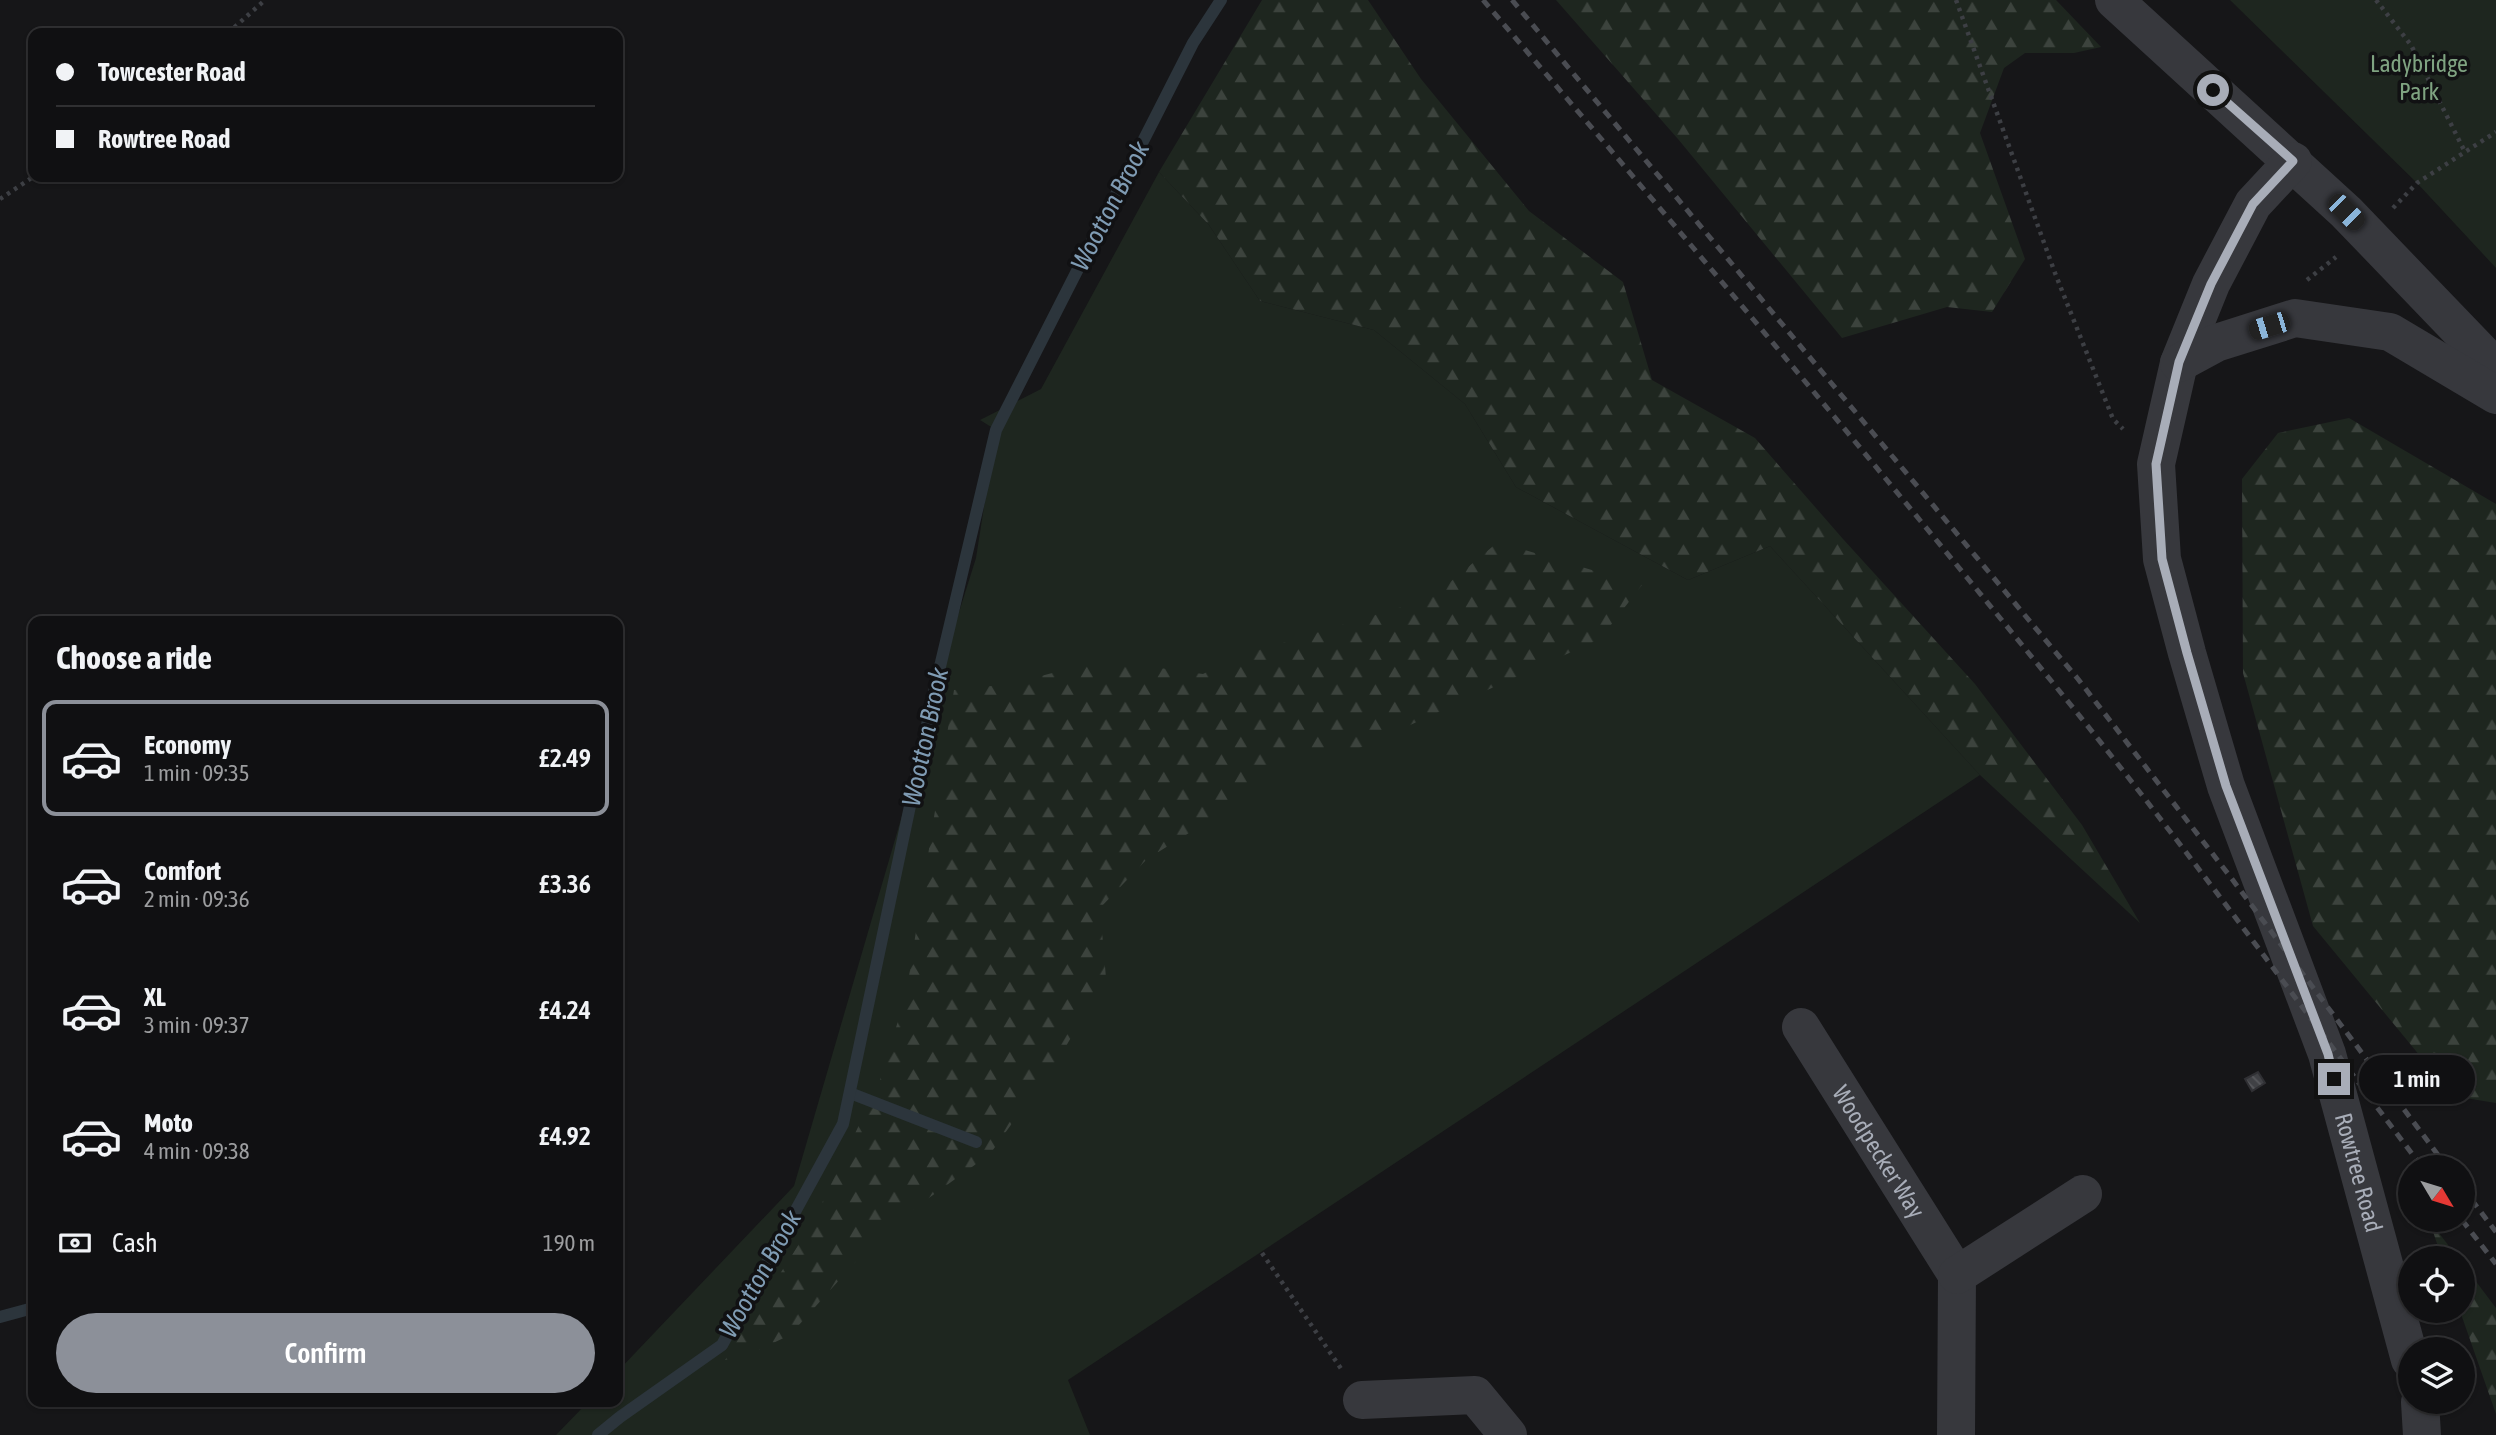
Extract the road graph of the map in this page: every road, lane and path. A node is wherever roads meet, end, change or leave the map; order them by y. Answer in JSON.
{"nodes":[{"id":1,"x":265,"y":0,"type":"edge"},
{"id":2,"x":1956,"y":0,"type":"edge"},
{"id":3,"x":2114,"y":0,"type":"edge"},
{"id":4,"x":2376,"y":0,"type":"edge"},
{"id":5,"x":234,"y":28,"type":"edge"},
{"id":6,"x":2496,"y":132,"type":"edge"},
{"id":7,"x":2465,"y":152,"type":"junction"},
{"id":8,"x":2293,"y":161,"type":"junction"},
{"id":9,"x":28,"y":180,"type":"edge"},
{"id":10,"x":0,"y":199,"type":"edge"},
{"id":11,"x":2368,"y":233,"type":"junction"},
{"id":12,"x":2295,"y":318,"type":"junction"},
{"id":13,"x":2179,"y":362,"type":"junction"},
{"id":14,"x":2496,"y":368,"type":"edge"},
{"id":15,"x":2496,"y":395,"type":"edge"},
{"id":16,"x":2156,"y":464,"type":"junction"},
{"id":17,"x":1801,"y":1027,"type":"dead end"},
{"id":18,"x":2083,"y":1195,"type":"dead end"},
{"id":19,"x":1262,"y":1253,"type":"dead end"},
{"id":20,"x":1957,"y":1275,"type":"junction"},
{"id":21,"x":2404,"y":1337,"type":"edge"},
{"id":22,"x":1362,"y":1400,"type":"joint"},
{"id":23,"x":2421,"y":1414,"type":"edge"},
{"id":24,"x":1508,"y":1435,"type":"edge"},
{"id":25,"x":1956,"y":1435,"type":"edge"},
{"id":26,"x":2422,"y":1435,"type":"edge"}],
"edges":[{"from":1,"to":5,"type":"path"},
{"from":2,"to":16,"type":"path"},
{"from":3,"to":8,"type":"street"},
{"from":4,"to":7,"type":"path"},
{"from":6,"to":7,"type":"path"},
{"from":7,"to":11,"type":"path"},
{"from":8,"to":11,"type":"street"},
{"from":8,"to":13,"type":"street","name":"Rowtree Road"},
{"from":9,"to":10,"type":"path"},
{"from":11,"to":12,"type":"path"},
{"from":11,"to":14,"type":"street"},
{"from":12,"to":13,"type":"street"},
{"from":12,"to":15,"type":"street"},
{"from":13,"to":16,"type":"street","name":"Rowtree Road"},
{"from":16,"to":21,"type":"street","name":"Rowtree Road"},
{"from":17,"to":20,"type":"street","name":"Woodpecker Way"},
{"from":18,"to":20,"type":"street"},
{"from":19,"to":22,"type":"path"},
{"from":20,"to":25,"type":"street"},
{"from":22,"to":24,"type":"street"},
{"from":23,"to":26,"type":"street"}]}
